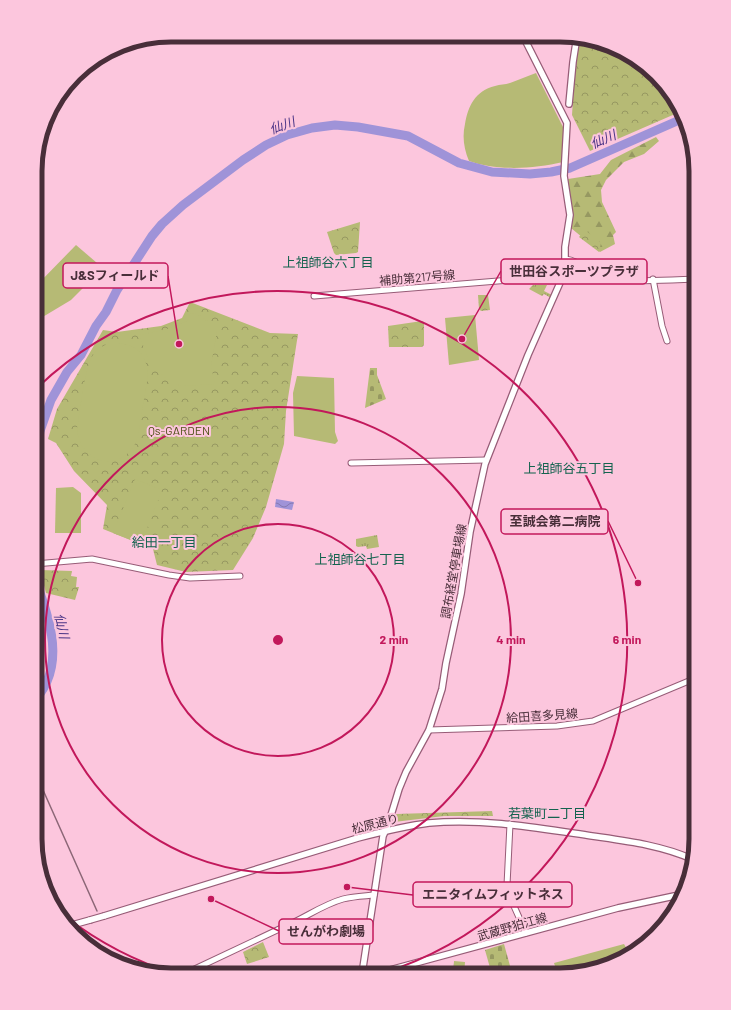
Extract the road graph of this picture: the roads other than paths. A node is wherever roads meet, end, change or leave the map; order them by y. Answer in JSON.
{"nodes":[{"id":1,"x":526,"y":42,"type":"edge"},
{"id":2,"x":576,"y":43,"type":"edge"},
{"id":3,"x":569,"y":104,"type":"dead end"},
{"id":4,"x":565,"y":259,"type":"junction"},
{"id":5,"x":689,"y":278,"type":"edge"},
{"id":6,"x":653,"y":279,"type":"junction"},
{"id":7,"x":521,"y":280,"type":"dead end"},
{"id":8,"x":314,"y":296,"type":"dead end"},
{"id":9,"x":667,"y":341,"type":"dead end"},
{"id":10,"x":486,"y":460,"type":"junction"},
{"id":11,"x":351,"y":463,"type":"dead end"},
{"id":12,"x":42,"y":563,"type":"edge"},
{"id":13,"x":240,"y":576,"type":"dead end"},
{"id":14,"x":689,"y":681,"type":"edge"},
{"id":15,"x":429,"y":730,"type":"junction"},
{"id":16,"x":510,"y":824,"type":"junction"},
{"id":17,"x":385,"y":832,"type":"junction"},
{"id":18,"x":688,"y":857,"type":"edge"},
{"id":19,"x":374,"y":895,"type":"junction"},
{"id":20,"x":676,"y":896,"type":"edge"},
{"id":21,"x":74,"y":924,"type":"edge"},
{"id":22,"x":526,"y":933,"type":"junction"},
{"id":23,"x":197,"y":968,"type":"edge"},
{"id":24,"x":363,"y":968,"type":"edge"},
{"id":25,"x":397,"y":968,"type":"edge"}],
"edges":[{"from":1,"to":4,"type":"main road","name":"調布経堂停車場線"},
{"from":2,"to":3,"type":"main road"},
{"from":4,"to":6,"type":"street"},
{"from":4,"to":10,"type":"main road","name":"調布経堂停車場線"},
{"from":5,"to":6,"type":"street"},
{"from":6,"to":9,"type":"street"},
{"from":7,"to":8,"type":"street","name":"補助第217号線"},
{"from":10,"to":11,"type":"street"},
{"from":10,"to":15,"type":"main road","name":"調布経堂停車場線"},
{"from":12,"to":13,"type":"street"},
{"from":14,"to":15,"type":"street","name":"給田喜多見線"},
{"from":15,"to":17,"type":"main road","name":"調布経堂停車場線"},
{"from":16,"to":17,"type":"main road","name":"松原通り"},
{"from":16,"to":18,"type":"main road","name":"松原通り"},
{"from":16,"to":22,"type":"street"},
{"from":17,"to":19,"type":"main road","name":"調布経堂停車場線"},
{"from":17,"to":21,"type":"main road","name":"松原通り","bridge":true},
{"from":19,"to":23,"type":"street"},
{"from":19,"to":24,"type":"main road","name":"調布経堂停車場線"},
{"from":20,"to":22,"type":"main road","name":"武蔵野狛江線"},
{"from":22,"to":25,"type":"main road","name":"武蔵野狛江線"}]}
